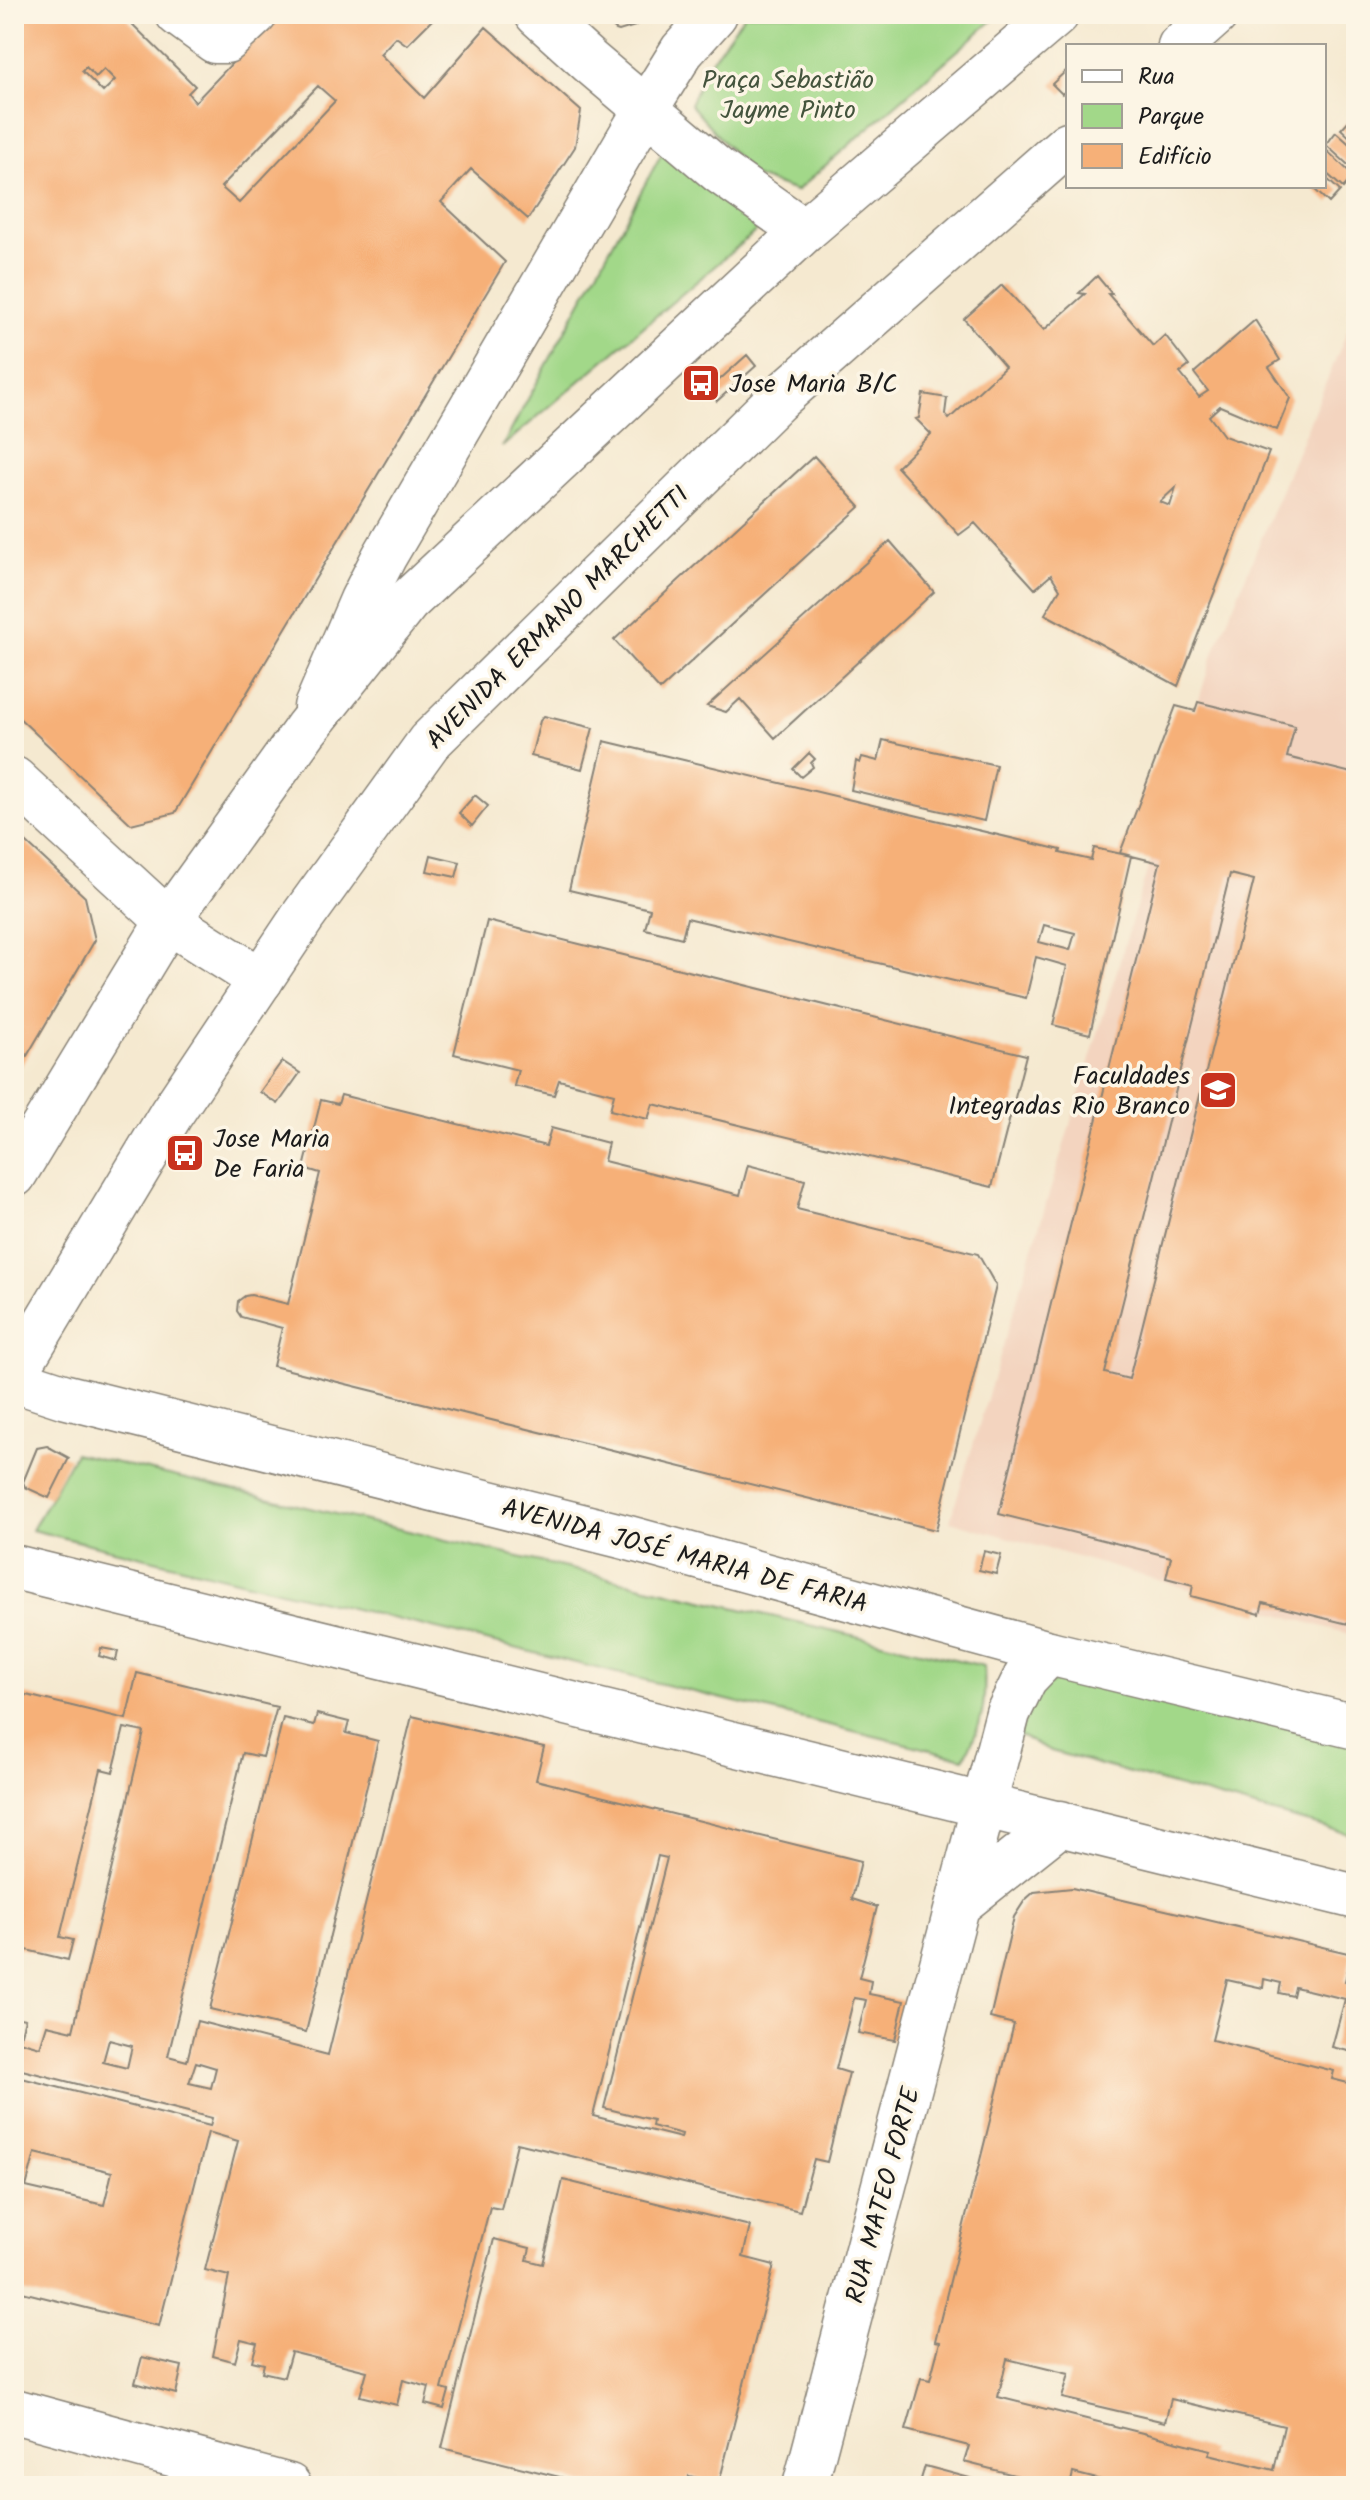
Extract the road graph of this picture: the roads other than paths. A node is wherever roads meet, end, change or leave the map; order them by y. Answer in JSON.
{"nodes":[{"id":1,"x":178,"y":14,"type":"edge"},
{"id":2,"x":255,"y":14,"type":"edge"},
{"id":3,"x":537,"y":14,"type":"edge"},
{"id":4,"x":715,"y":14,"type":"edge"},
{"id":5,"x":1057,"y":14,"type":"edge"},
{"id":6,"x":1216,"y":14,"type":"edge"},
{"id":7,"x":1182,"y":44,"type":"edge"},
{"id":8,"x":646,"y":109,"type":"junction"},
{"id":9,"x":1066,"y":146,"type":"edge"},
{"id":10,"x":804,"y":231,"type":"junction"},
{"id":11,"x":306,"y":729,"type":"junction"},
{"id":12,"x":14,"y":779,"type":"edge"},
{"id":13,"x":168,"y":921,"type":"junction"},
{"id":14,"x":261,"y":980,"type":"junction"},
{"id":15,"x":14,"y":1175,"type":"edge"},
{"id":16,"x":14,"y":1378,"type":"edge"},
{"id":17,"x":14,"y":1567,"type":"edge"},
{"id":18,"x":1049,"y":1653,"type":"junction"},
{"id":19,"x":1356,"y":1727,"type":"edge"},
{"id":20,"x":984,"y":1807,"type":"junction"},
{"id":21,"x":1061,"y":1823,"type":"junction"},
{"id":22,"x":1356,"y":1897,"type":"edge"},
{"id":23,"x":959,"y":1904,"type":"junction"},
{"id":24,"x":14,"y":2411,"type":"edge"},
{"id":25,"x":289,"y":2486,"type":"edge"},
{"id":26,"x":805,"y":2486,"type":"edge"}],
"edges":[{"from":1,"to":2,"type":"street"},
{"from":3,"to":8,"type":"street"},
{"from":4,"to":8,"type":"street"},
{"from":5,"to":10,"type":"street"},
{"from":6,"to":7,"type":"street"},
{"from":8,"to":10,"type":"street"},
{"from":8,"to":11,"type":"street"},
{"from":9,"to":14,"type":"street","name":"AVENIDA ERMANO MARCHETTI"},
{"from":10,"to":11,"type":"street"},
{"from":11,"to":13,"type":"street"},
{"from":12,"to":13,"type":"street"},
{"from":13,"to":14,"type":"street"},
{"from":13,"to":15,"type":"street"},
{"from":14,"to":16,"type":"street","name":"AVENIDA ERMANO MARCHETTI"},
{"from":16,"to":18,"type":"street","name":"AVENIDA JOSÉ MARIA DE FARIA"},
{"from":17,"to":20,"type":"street"},
{"from":18,"to":19,"type":"street","name":"AVENIDA JOSÉ MARIA DE FARIA"},
{"from":18,"to":20,"type":"street","name":"RUA MATEO FORTE"},
{"from":20,"to":21,"type":"street"},
{"from":20,"to":23,"type":"street","name":"RUA MATEO FORTE"},
{"from":21,"to":22,"type":"street"},
{"from":21,"to":23,"type":"street"},
{"from":23,"to":26,"type":"street","name":"RUA MATEO FORTE"},
{"from":24,"to":25,"type":"street"}]}
